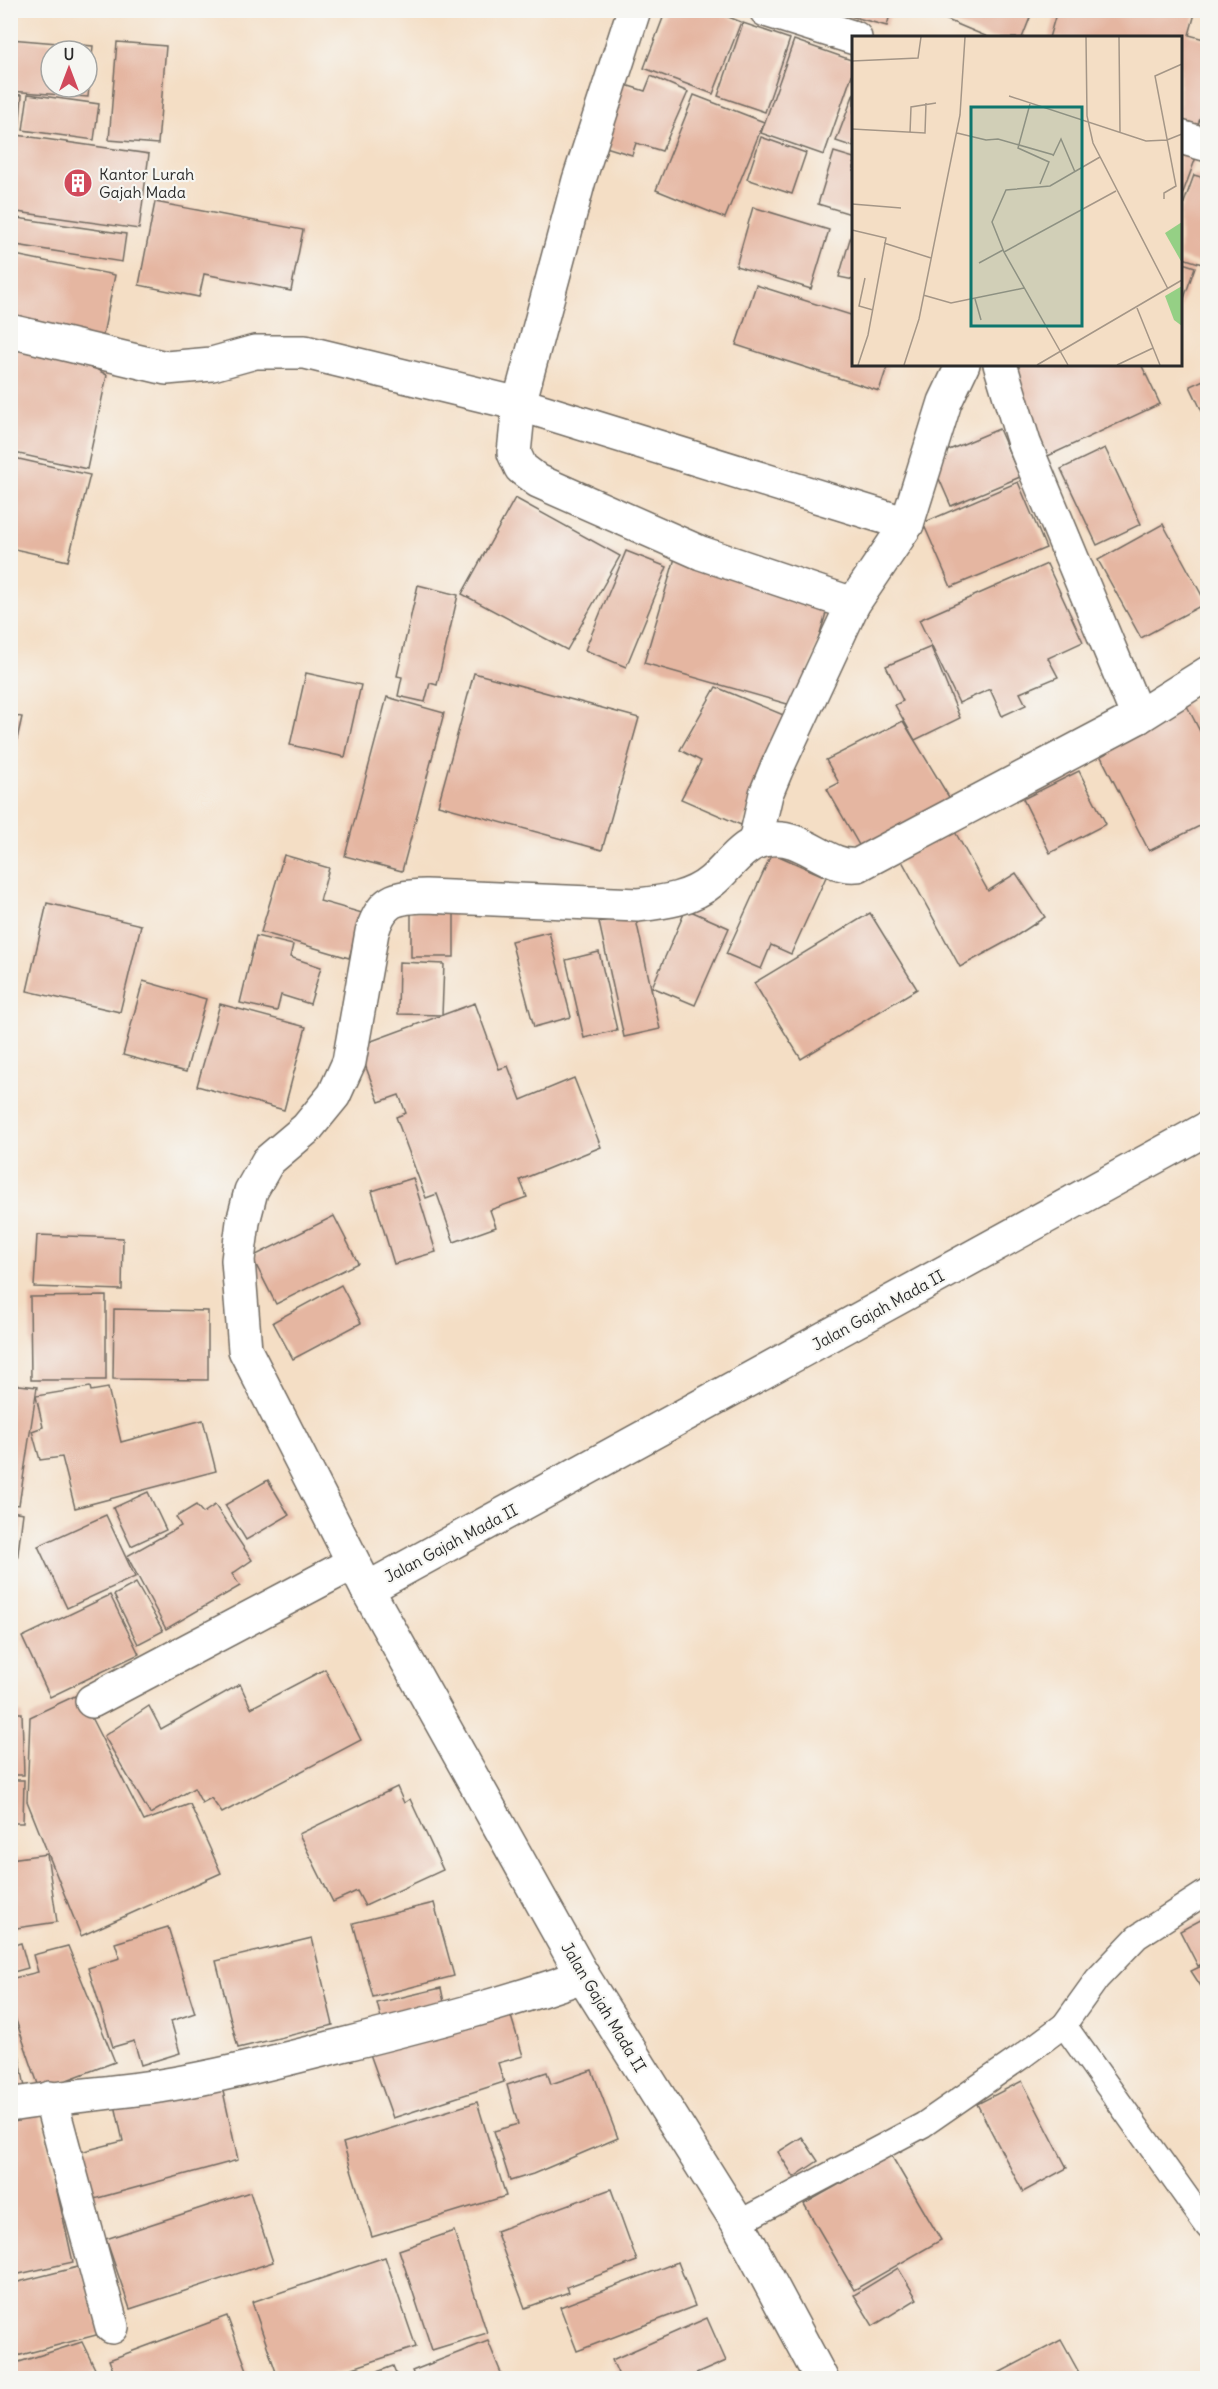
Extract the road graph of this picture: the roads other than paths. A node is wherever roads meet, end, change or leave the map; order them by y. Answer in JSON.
{"nodes":[{"id":1,"x":634,"y":10,"type":"edge"},
{"id":2,"x":766,"y":10,"type":"edge"},
{"id":3,"x":852,"y":37,"type":"edge"},
{"id":4,"x":1182,"y":137,"type":"edge"},
{"id":5,"x":1208,"y":145,"type":"edge"},
{"id":6,"x":10,"y":331,"type":"edge"},
{"id":7,"x":962,"y":366,"type":"edge"},
{"id":8,"x":1001,"y":366,"type":"edge"},
{"id":9,"x":519,"y":404,"type":"junction"},
{"id":10,"x":907,"y":525,"type":"junction"},
{"id":11,"x":853,"y":604,"type":"junction"},
{"id":12,"x":1208,"y":673,"type":"edge"},
{"id":13,"x":1138,"y":717,"type":"junction"},
{"id":14,"x":755,"y":842,"type":"junction"},
{"id":15,"x":1208,"y":1128,"type":"edge"},
{"id":16,"x":360,"y":1576,"type":"junction"},
{"id":17,"x":92,"y":1701,"type":"dead end"},
{"id":18,"x":1208,"y":1891,"type":"edge"},
{"id":19,"x":583,"y":1976,"type":"junction"},
{"id":20,"x":1064,"y":2025,"type":"junction"},
{"id":21,"x":50,"y":2098,"type":"junction"},
{"id":22,"x":10,"y":2105,"type":"edge"},
{"id":23,"x":738,"y":2223,"type":"junction"},
{"id":24,"x":1208,"y":2227,"type":"edge"},
{"id":25,"x":112,"y":2327,"type":"dead end"},
{"id":26,"x":821,"y":2379,"type":"edge"}],
"edges":[{"from":1,"to":9,"type":"street"},
{"from":2,"to":3,"type":"street"},
{"from":4,"to":5,"type":"street"},
{"from":6,"to":9,"type":"street"},
{"from":7,"to":10,"type":"street"},
{"from":8,"to":13,"type":"street"},
{"from":9,"to":10,"type":"street"},
{"from":9,"to":11,"type":"street"},
{"from":10,"to":11,"type":"street"},
{"from":11,"to":14,"type":"street"},
{"from":12,"to":13,"type":"street"},
{"from":13,"to":14,"type":"street"},
{"from":14,"to":16,"type":"street"},
{"from":15,"to":16,"type":"street","name":"Jalan Gajah Mada II"},
{"from":16,"to":17,"type":"street"},
{"from":16,"to":19,"type":"street","name":"Jalan Gajah Mada II"},
{"from":18,"to":20,"type":"lane"},
{"from":19,"to":21,"type":"street"},
{"from":19,"to":23,"type":"street","name":"Jalan Gajah Mada II"},
{"from":20,"to":23,"type":"lane"},
{"from":20,"to":24,"type":"lane"},
{"from":21,"to":22,"type":"street"},
{"from":21,"to":25,"type":"street"},
{"from":23,"to":26,"type":"street","name":"Jalan Gajah Mada II"}]}
